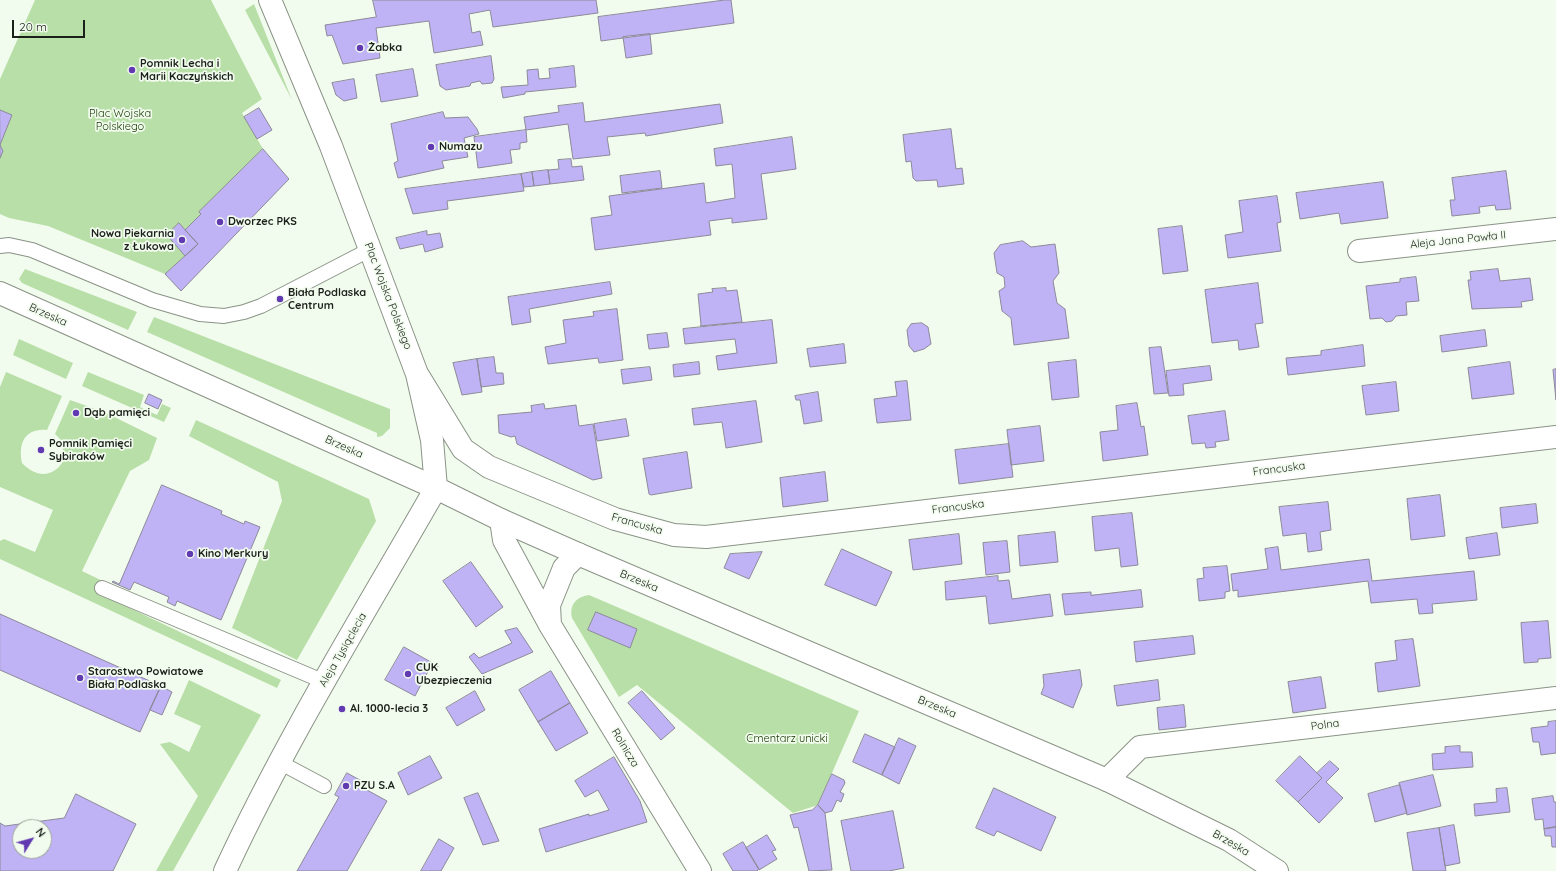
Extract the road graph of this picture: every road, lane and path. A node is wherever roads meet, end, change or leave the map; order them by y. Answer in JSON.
{"nodes":[{"id":1,"x":270,"y":0,"type":"edge"},
{"id":2,"x":1556,"y":230,"type":"edge"},
{"id":3,"x":0,"y":246,"type":"edge"},
{"id":4,"x":371,"y":249,"type":"junction"},
{"id":5,"x":1359,"y":252,"type":"dead end"},
{"id":6,"x":0,"y":293,"type":"edge"},
{"id":7,"x":417,"y":374,"type":"junction"},
{"id":8,"x":1556,"y":437,"type":"edge"},
{"id":9,"x":436,"y":488,"type":"junction"},
{"id":10,"x":501,"y":520,"type":"junction"},
{"id":11,"x":578,"y":554,"type":"junction"},
{"id":12,"x":102,"y":588,"type":"dead end"},
{"id":13,"x":550,"y":625,"type":"junction"},
{"id":14,"x":325,"y":682,"type":"junction"},
{"id":15,"x":1556,"y":698,"type":"edge"},
{"id":16,"x":279,"y":762,"type":"junction"},
{"id":17,"x":1107,"y":780,"type":"junction"},
{"id":18,"x":324,"y":786,"type":"dead end"},
{"id":19,"x":252,"y":812,"type":"junction"},
{"id":20,"x":208,"y":871,"type":"edge"},
{"id":21,"x":225,"y":871,"type":"edge"},
{"id":22,"x":700,"y":871,"type":"edge"},
{"id":23,"x":1277,"y":871,"type":"edge"}],
"edges":[{"from":1,"to":4,"type":"street","name":"Plac Wojska Polskiego"},
{"from":2,"to":5,"type":"street","name":"Aleja Jana Pawła II"},
{"from":3,"to":4,"type":"lane"},
{"from":4,"to":7,"type":"street","name":"Plac Wojska Polskiego"},
{"from":6,"to":9,"type":"street","name":"Brzeska"},
{"from":7,"to":8,"type":"street","name":"Francuska"},
{"from":7,"to":9,"type":"street","name":"Plac Wojska Polskiego"},
{"from":9,"to":10,"type":"street","name":"Brzeska"},
{"from":9,"to":14,"type":"street","name":"Aleja Tysiąclecia"},
{"from":10,"to":11,"type":"street","name":"Brzeska"},
{"from":10,"to":13,"type":"street","name":"Rolnicza"},
{"from":11,"to":13,"type":"street","name":"Rolnicza"},
{"from":11,"to":17,"type":"street","name":"Brzeska"},
{"from":12,"to":14,"type":"lane"},
{"from":13,"to":22,"type":"street","name":"Rolnicza"},
{"from":14,"to":16,"type":"street","name":"Aleja Tysiąclecia"},
{"from":15,"to":17,"type":"street","name":"Polna"},
{"from":16,"to":18,"type":"lane"},
{"from":16,"to":19,"type":"street","name":"Aleja Tysiąclecia"},
{"from":17,"to":23,"type":"street","name":"Brzeska"},
{"from":19,"to":20,"type":"street","name":"Aleja Tysiąclecia"},
{"from":19,"to":21,"type":"street","name":"Aleja Tysiąclecia"}]}
